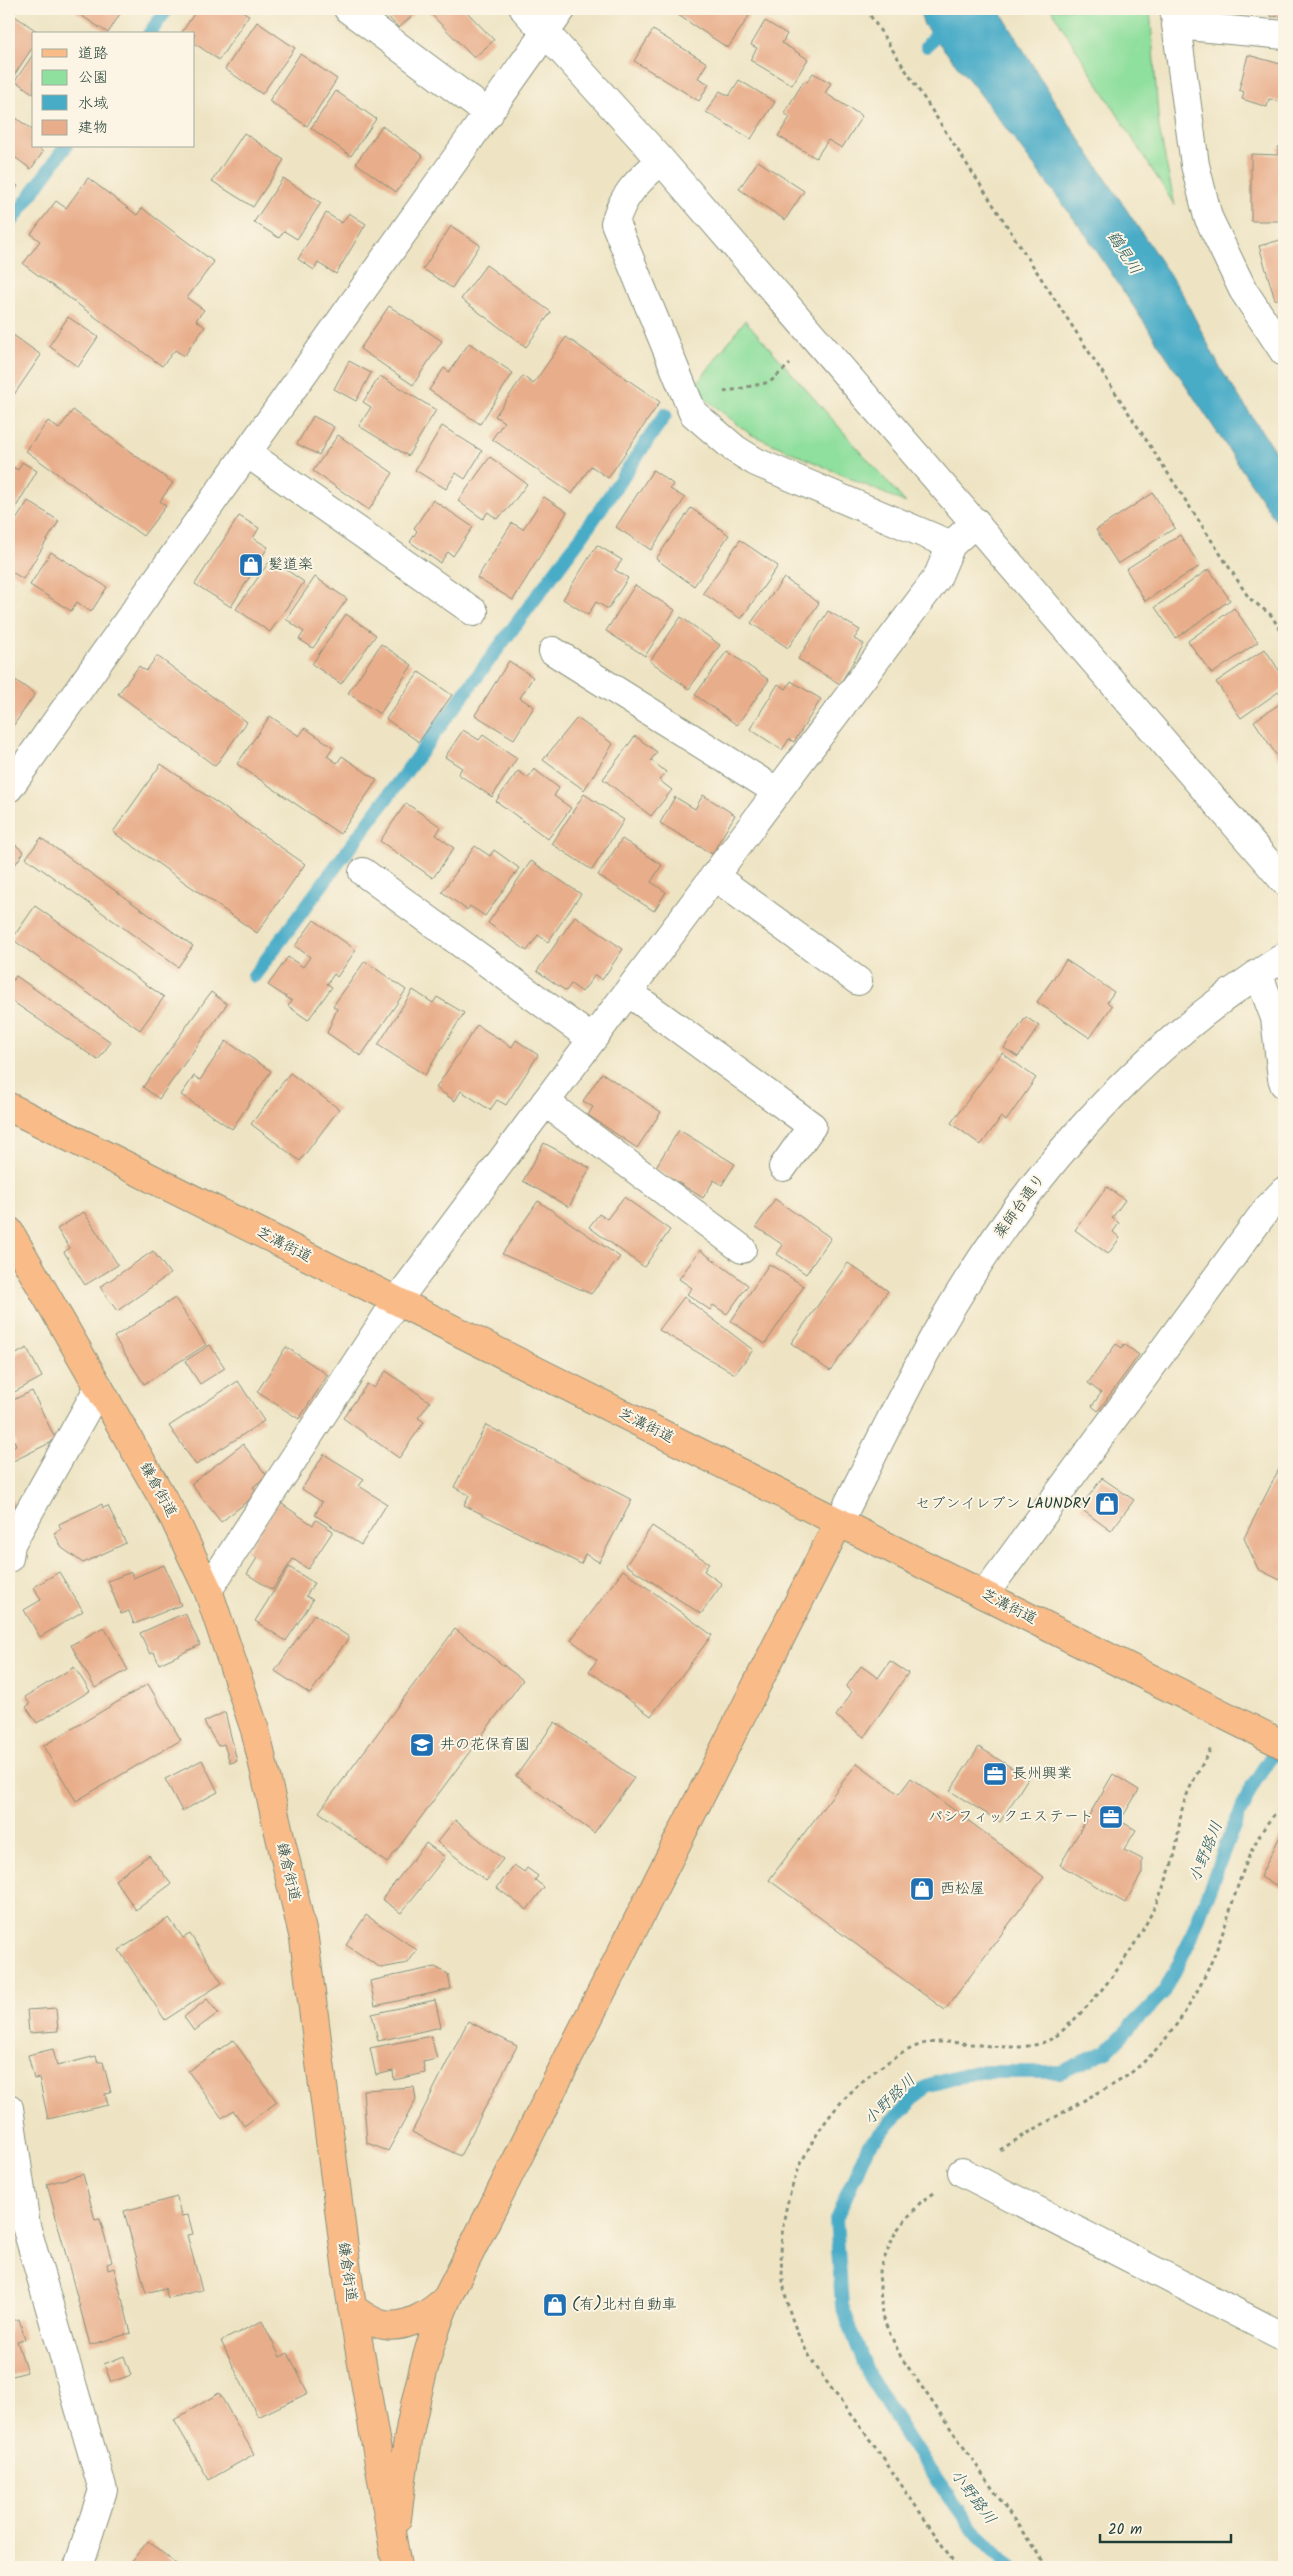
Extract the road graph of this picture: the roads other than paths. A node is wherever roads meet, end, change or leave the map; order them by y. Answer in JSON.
{"nodes":[{"id":1,"x":348,"y":9,"type":"edge"},
{"id":2,"x":524,"y":9,"type":"edge"},
{"id":3,"x":562,"y":9,"type":"edge"},
{"id":4,"x":1175,"y":17,"type":"edge"},
{"id":5,"x":546,"y":31,"type":"junction"},
{"id":6,"x":1284,"y":35,"type":"edge"},
{"id":7,"x":489,"y":114,"type":"junction"},
{"id":8,"x":660,"y":160,"type":"junction"},
{"id":9,"x":1284,"y":352,"type":"edge"},
{"id":10,"x":247,"y":453,"type":"junction"},
{"id":11,"x":976,"y":522,"type":"junction"},
{"id":12,"x":951,"y":545,"type":"junction"},
{"id":13,"x":474,"y":612,"type":"dead end"},
{"id":14,"x":553,"y":651,"type":"dead end"},
{"id":15,"x":9,"y":788,"type":"edge"},
{"id":16,"x":778,"y":792,"type":"junction"},
{"id":17,"x":363,"y":872,"type":"dead end"},
{"id":18,"x":714,"y":876,"type":"junction"},
{"id":19,"x":1284,"y":881,"type":"edge"},
{"id":20,"x":1284,"y":957,"type":"edge"},
{"id":21,"x":1258,"y":973,"type":"junction"},
{"id":22,"x":858,"y":981,"type":"dead end"},
{"id":23,"x":628,"y":992,"type":"junction"},
{"id":24,"x":592,"y":1039,"type":"junction"},
{"id":25,"x":1284,"y":1084,"type":"edge"},
{"id":26,"x":545,"y":1102,"type":"junction"},
{"id":27,"x":9,"y":1107,"type":"edge"},
{"id":28,"x":783,"y":1167,"type":"dead end"},
{"id":29,"x":1284,"y":1191,"type":"edge"},
{"id":30,"x":9,"y":1231,"type":"edge"},
{"id":31,"x":742,"y":1249,"type":"dead end"},
{"id":32,"x":396,"y":1302,"type":"junction"},
{"id":33,"x":99,"y":1386,"type":"junction"},
{"id":34,"x":839,"y":1522,"type":"junction"},
{"id":35,"x":10,"y":1549,"type":"edge"},
{"id":36,"x":208,"y":1590,"type":"junction"},
{"id":37,"x":984,"y":1595,"type":"junction"},
{"id":38,"x":1284,"y":1745,"type":"edge"},
{"id":39,"x":9,"y":2108,"type":"edge"},
{"id":40,"x":962,"y":2172,"type":"dead end"},
{"id":41,"x":17,"y":2229,"type":"edge"},
{"id":42,"x":448,"y":2296,"type":"junction"},
{"id":43,"x":352,"y":2308,"type":"junction"},
{"id":44,"x":1284,"y":2337,"type":"edge"},
{"id":45,"x":396,"y":2559,"type":"edge"},
{"id":46,"x":78,"y":2567,"type":"edge"}],
"edges":[{"from":1,"to":7,"type":"street"},
{"from":2,"to":5,"type":"street"},
{"from":3,"to":5,"type":"street"},
{"from":4,"to":6,"type":"street"},
{"from":4,"to":9,"type":"street"},
{"from":5,"to":7,"type":"street"},
{"from":5,"to":8,"type":"street"},
{"from":7,"to":10,"type":"street"},
{"from":8,"to":11,"type":"street"},
{"from":8,"to":12,"type":"street"},
{"from":10,"to":13,"type":"street"},
{"from":10,"to":15,"type":"street"},
{"from":11,"to":12,"type":"street"},
{"from":11,"to":19,"type":"street"},
{"from":12,"to":16,"type":"street"},
{"from":14,"to":16,"type":"street"},
{"from":16,"to":18,"type":"street"},
{"from":17,"to":24,"type":"street"},
{"from":18,"to":22,"type":"street"},
{"from":18,"to":23,"type":"street"},
{"from":20,"to":21,"type":"street","name":"薬師台通り"},
{"from":21,"to":25,"type":"street"},
{"from":21,"to":34,"type":"street","name":"薬師台通り"},
{"from":23,"to":24,"type":"street"},
{"from":23,"to":28,"type":"street"},
{"from":24,"to":26,"type":"street"},
{"from":26,"to":31,"type":"street"},
{"from":26,"to":32,"type":"street"},
{"from":27,"to":32,"type":"main road","name":"芝溝街道"},
{"from":29,"to":37,"type":"street"},
{"from":30,"to":33,"type":"main road","name":"鎌倉街道"},
{"from":32,"to":34,"type":"main road","name":"芝溝街道"},
{"from":32,"to":36,"type":"street"},
{"from":33,"to":35,"type":"street"},
{"from":33,"to":36,"type":"main road","name":"鎌倉街道"},
{"from":34,"to":37,"type":"main road","name":"芝溝街道"},
{"from":34,"to":42,"type":"main road"},
{"from":36,"to":43,"type":"main road","name":"鎌倉街道"},
{"from":37,"to":38,"type":"main road","name":"芝溝街道"},
{"from":39,"to":41,"type":"street"},
{"from":40,"to":44,"type":"street"},
{"from":41,"to":46,"type":"street"},
{"from":42,"to":43,"type":"main road"},
{"from":42,"to":45,"type":"main road"},
{"from":43,"to":45,"type":"main road","name":"鎌倉街道"}]}
